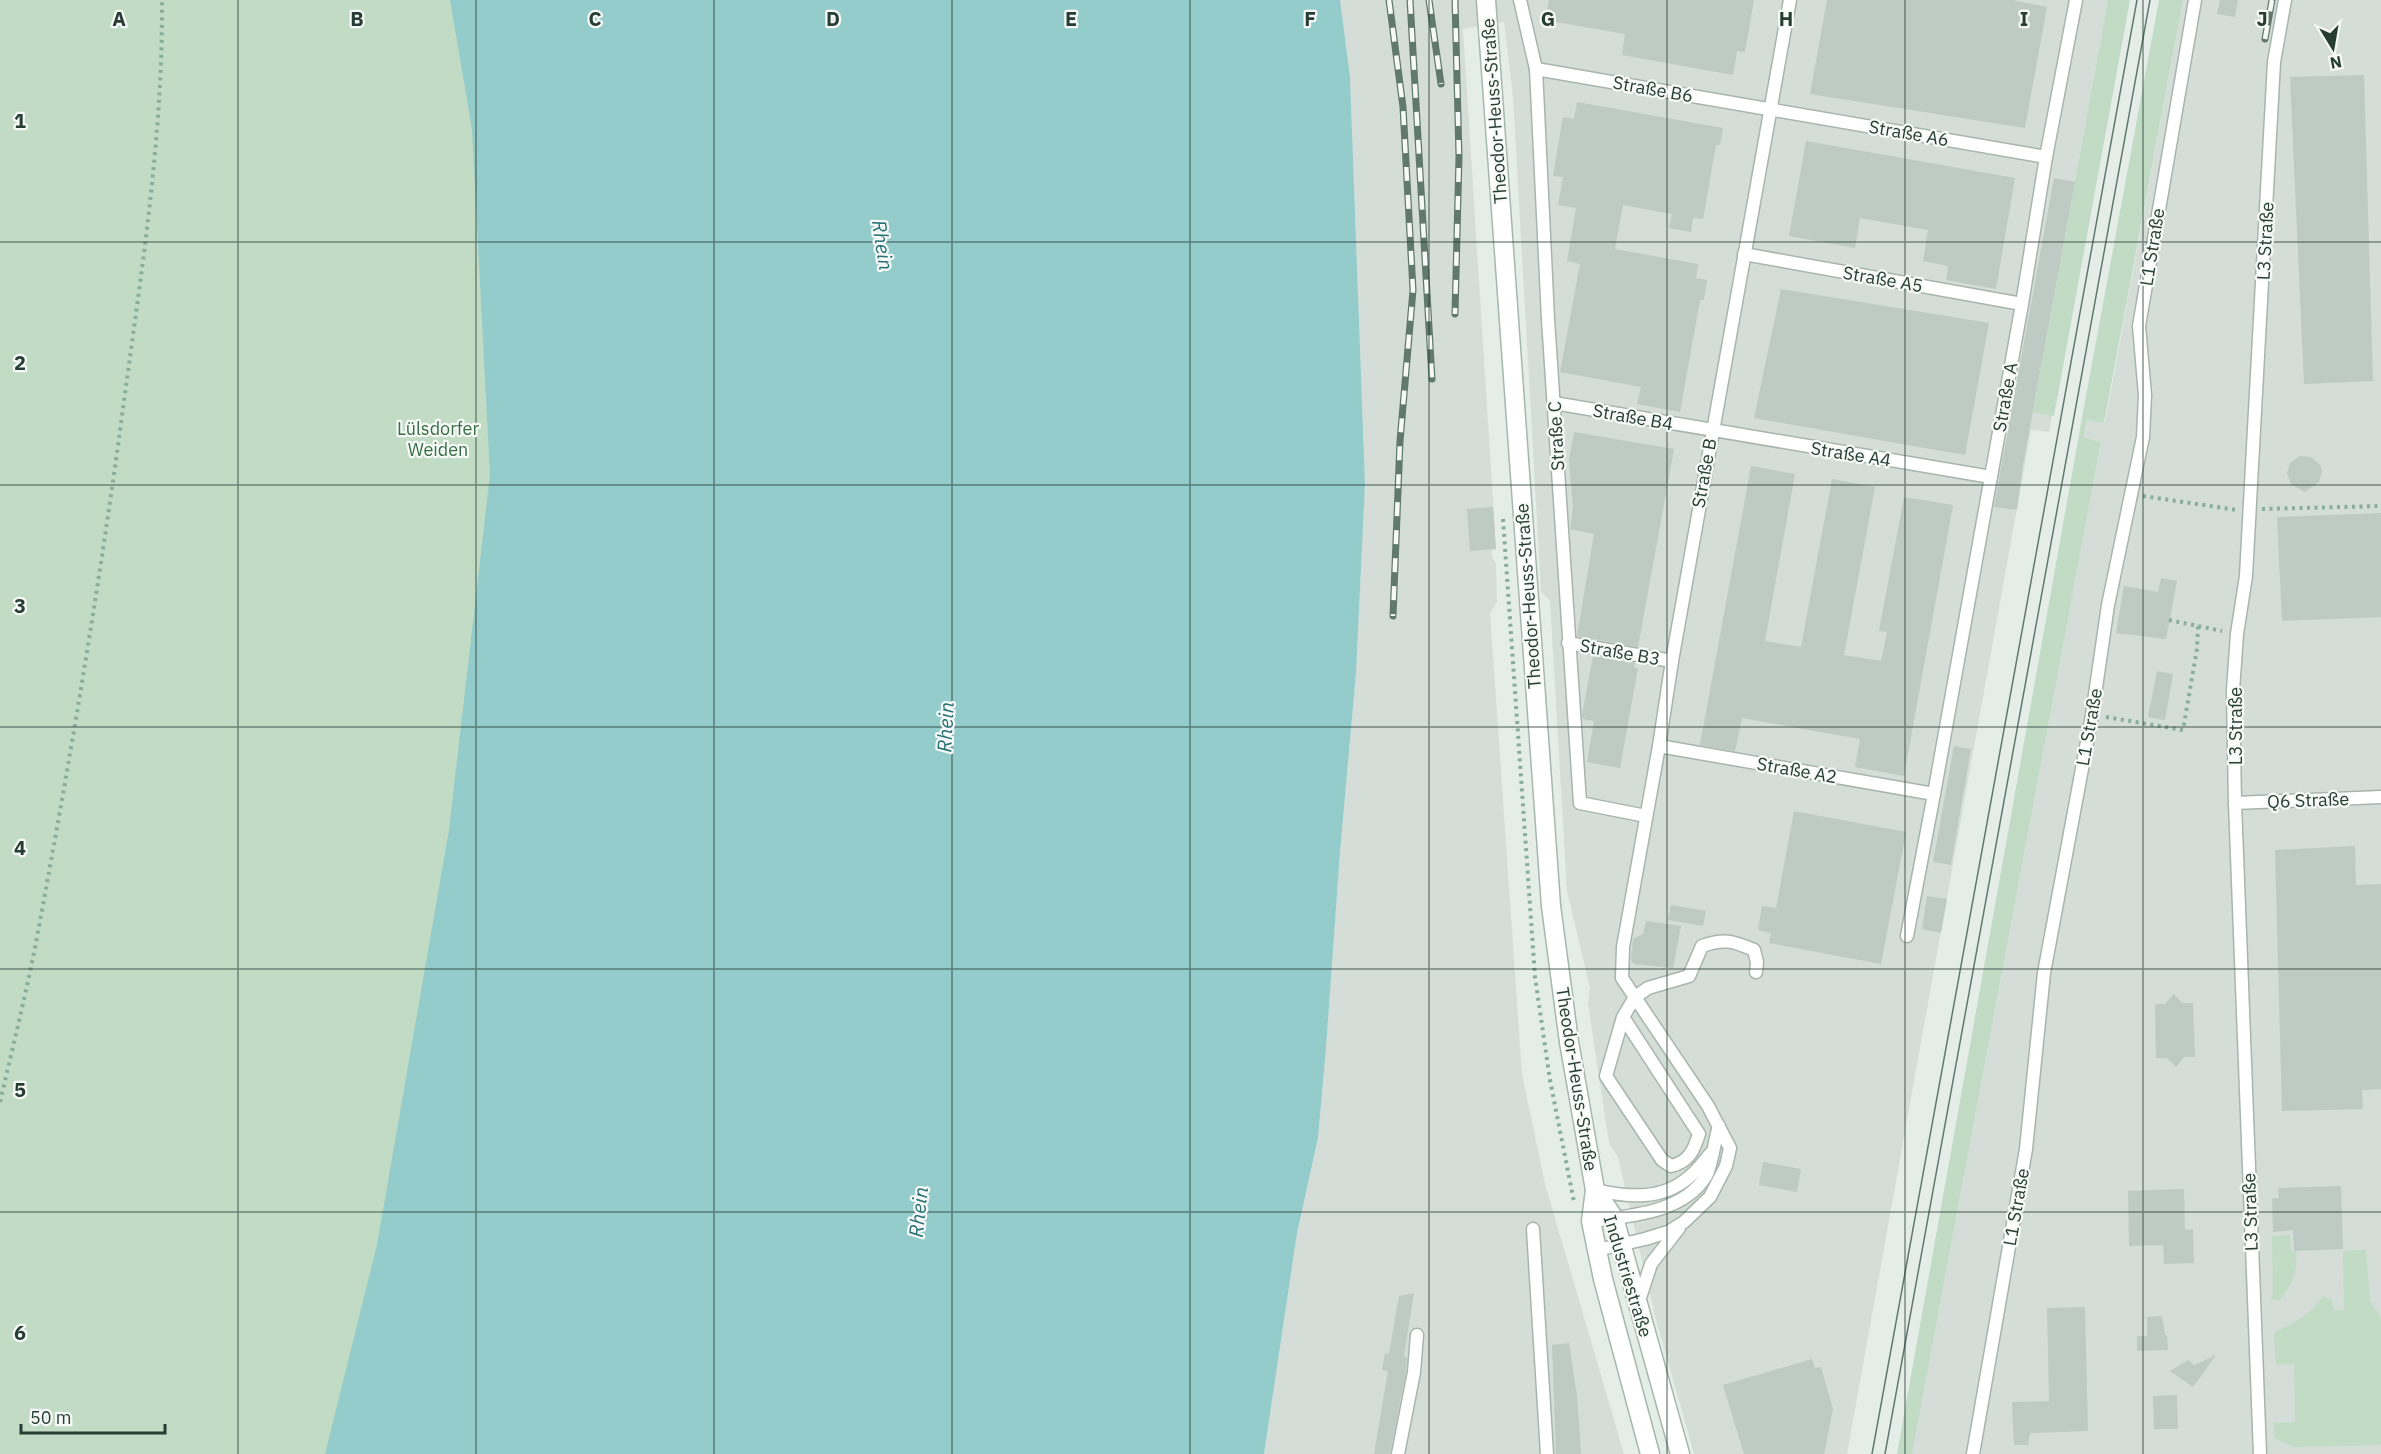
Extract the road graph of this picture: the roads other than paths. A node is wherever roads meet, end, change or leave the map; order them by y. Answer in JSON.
{"nodes":[{"id":1,"x":1486,"y":0,"type":"edge"},
{"id":2,"x":1520,"y":0,"type":"edge"},
{"id":3,"x":1790,"y":0,"type":"edge"},
{"id":4,"x":2076,"y":0,"type":"edge"},
{"id":5,"x":2195,"y":0,"type":"edge"},
{"id":6,"x":2285,"y":0,"type":"edge"},
{"id":7,"x":1536,"y":69,"type":"junction"},
{"id":8,"x":1771,"y":110,"type":"junction"},
{"id":9,"x":2046,"y":157,"type":"junction"},
{"id":10,"x":1744,"y":254,"type":"junction"},
{"id":11,"x":2022,"y":304,"type":"junction"},
{"id":12,"x":1554,"y":403,"type":"junction"},
{"id":13,"x":1712,"y":430,"type":"junction"},
{"id":14,"x":1991,"y":477,"type":"junction"},
{"id":15,"x":1568,"y":643,"type":"junction"},
{"id":16,"x":1672,"y":661,"type":"junction"},
{"id":17,"x":1659,"y":746,"type":"junction"},
{"id":18,"x":1934,"y":794,"type":"junction"},
{"id":19,"x":2381,"y":797,"type":"edge"},
{"id":20,"x":2235,"y":803,"type":"junction"},
{"id":21,"x":1646,"y":816,"type":"junction"},
{"id":22,"x":1906,"y":936,"type":"dead end"},
{"id":23,"x":1756,"y":972,"type":"dead end"},
{"id":24,"x":1635,"y":998,"type":"junction"},
{"id":25,"x":1623,"y":1017,"type":"junction"},
{"id":26,"x":1719,"y":1126,"type":"junction"},
{"id":27,"x":1712,"y":1152,"type":"junction"},
{"id":28,"x":1595,"y":1190,"type":"junction"},
{"id":29,"x":1614,"y":1218,"type":"junction"},
{"id":30,"x":1591,"y":1221,"type":"junction"},
{"id":31,"x":1684,"y":1222,"type":"junction"},
{"id":32,"x":1533,"y":1229,"type":"dead end"},
{"id":33,"x":1621,"y":1244,"type":"junction"},
{"id":34,"x":1597,"y":1250,"type":"junction"},
{"id":35,"x":1638,"y":1305,"type":"junction"},
{"id":36,"x":1417,"y":1335,"type":"dead end"},
{"id":37,"x":1398,"y":1454,"type":"edge"},
{"id":38,"x":1547,"y":1454,"type":"edge"},
{"id":39,"x":1650,"y":1454,"type":"edge"},
{"id":40,"x":1680,"y":1454,"type":"edge"},
{"id":41,"x":1973,"y":1454,"type":"edge"},
{"id":42,"x":2260,"y":1454,"type":"edge"}],
"edges":[{"from":1,"to":28,"type":"main road","name":"Theodor-Heuss-Straße"},
{"from":2,"to":7,"type":"lane","name":"Straße C"},
{"from":3,"to":8,"type":"lane","name":"Straße B"},
{"from":4,"to":9,"type":"lane","name":"Straße A"},
{"from":5,"to":41,"type":"lane","name":"L1 Straße"},
{"from":6,"to":20,"type":"lane","name":"L3 Straße"},
{"from":7,"to":8,"type":"lane","name":"Straße B6"},
{"from":7,"to":12,"type":"lane","name":"Straße C"},
{"from":8,"to":9,"type":"lane","name":"Straße A6"},
{"from":8,"to":10,"type":"lane","name":"Straße B"},
{"from":9,"to":11,"type":"lane","name":"Straße A"},
{"from":10,"to":11,"type":"lane","name":"Straße A5"},
{"from":10,"to":13,"type":"lane","name":"Straße B"},
{"from":11,"to":14,"type":"lane","name":"Straße A"},
{"from":12,"to":13,"type":"lane","name":"Straße B4"},
{"from":12,"to":15,"type":"lane","name":"Straße C"},
{"from":13,"to":14,"type":"lane","name":"Straße A4"},
{"from":13,"to":16,"type":"lane","name":"Straße B"},
{"from":14,"to":18,"type":"lane","name":"Straße A"},
{"from":15,"to":16,"type":"lane","name":"Straße B3"},
{"from":15,"to":21,"type":"lane","name":"Straße C"},
{"from":16,"to":17,"type":"lane","name":"Straße B"},
{"from":17,"to":18,"type":"lane","name":"Straße A2"},
{"from":17,"to":21,"type":"lane","name":"Straße B"},
{"from":18,"to":22,"type":"lane","name":"Straße A"},
{"from":19,"to":20,"type":"lane","name":"Q6 Straße"},
{"from":20,"to":42,"type":"lane","name":"L3 Straße"},
{"from":21,"to":24,"type":"lane","name":"Straße B"},
{"from":23,"to":24,"type":"lane"},
{"from":24,"to":25,"type":"lane"},
{"from":24,"to":26,"type":"lane","name":"Straße B"},
{"from":25,"to":25,"type":"lane"},
{"from":26,"to":27,"type":"lane"},
{"from":26,"to":31,"type":"lane","name":"Straße B"},
{"from":27,"to":28,"type":"lane"},
{"from":27,"to":29,"type":"lane"},
{"from":28,"to":29,"type":"main road","name":"Industriestraße"},
{"from":28,"to":30,"type":"main road","name":"Industriestraße"},
{"from":29,"to":30,"type":"lane"},
{"from":29,"to":33,"type":"main road","name":"Industriestraße"},
{"from":30,"to":34,"type":"main road","name":"Industriestraße"},
{"from":31,"to":33,"type":"lane"},
{"from":31,"to":35,"type":"lane"},
{"from":32,"to":38,"type":"lane"},
{"from":33,"to":34,"type":"lane"},
{"from":33,"to":35,"type":"main road","name":"Industriestraße"},
{"from":34,"to":39,"type":"main road","name":"Industriestraße"},
{"from":35,"to":40,"type":"main road","name":"Industriestraße"},
{"from":36,"to":37,"type":"lane"}]}
